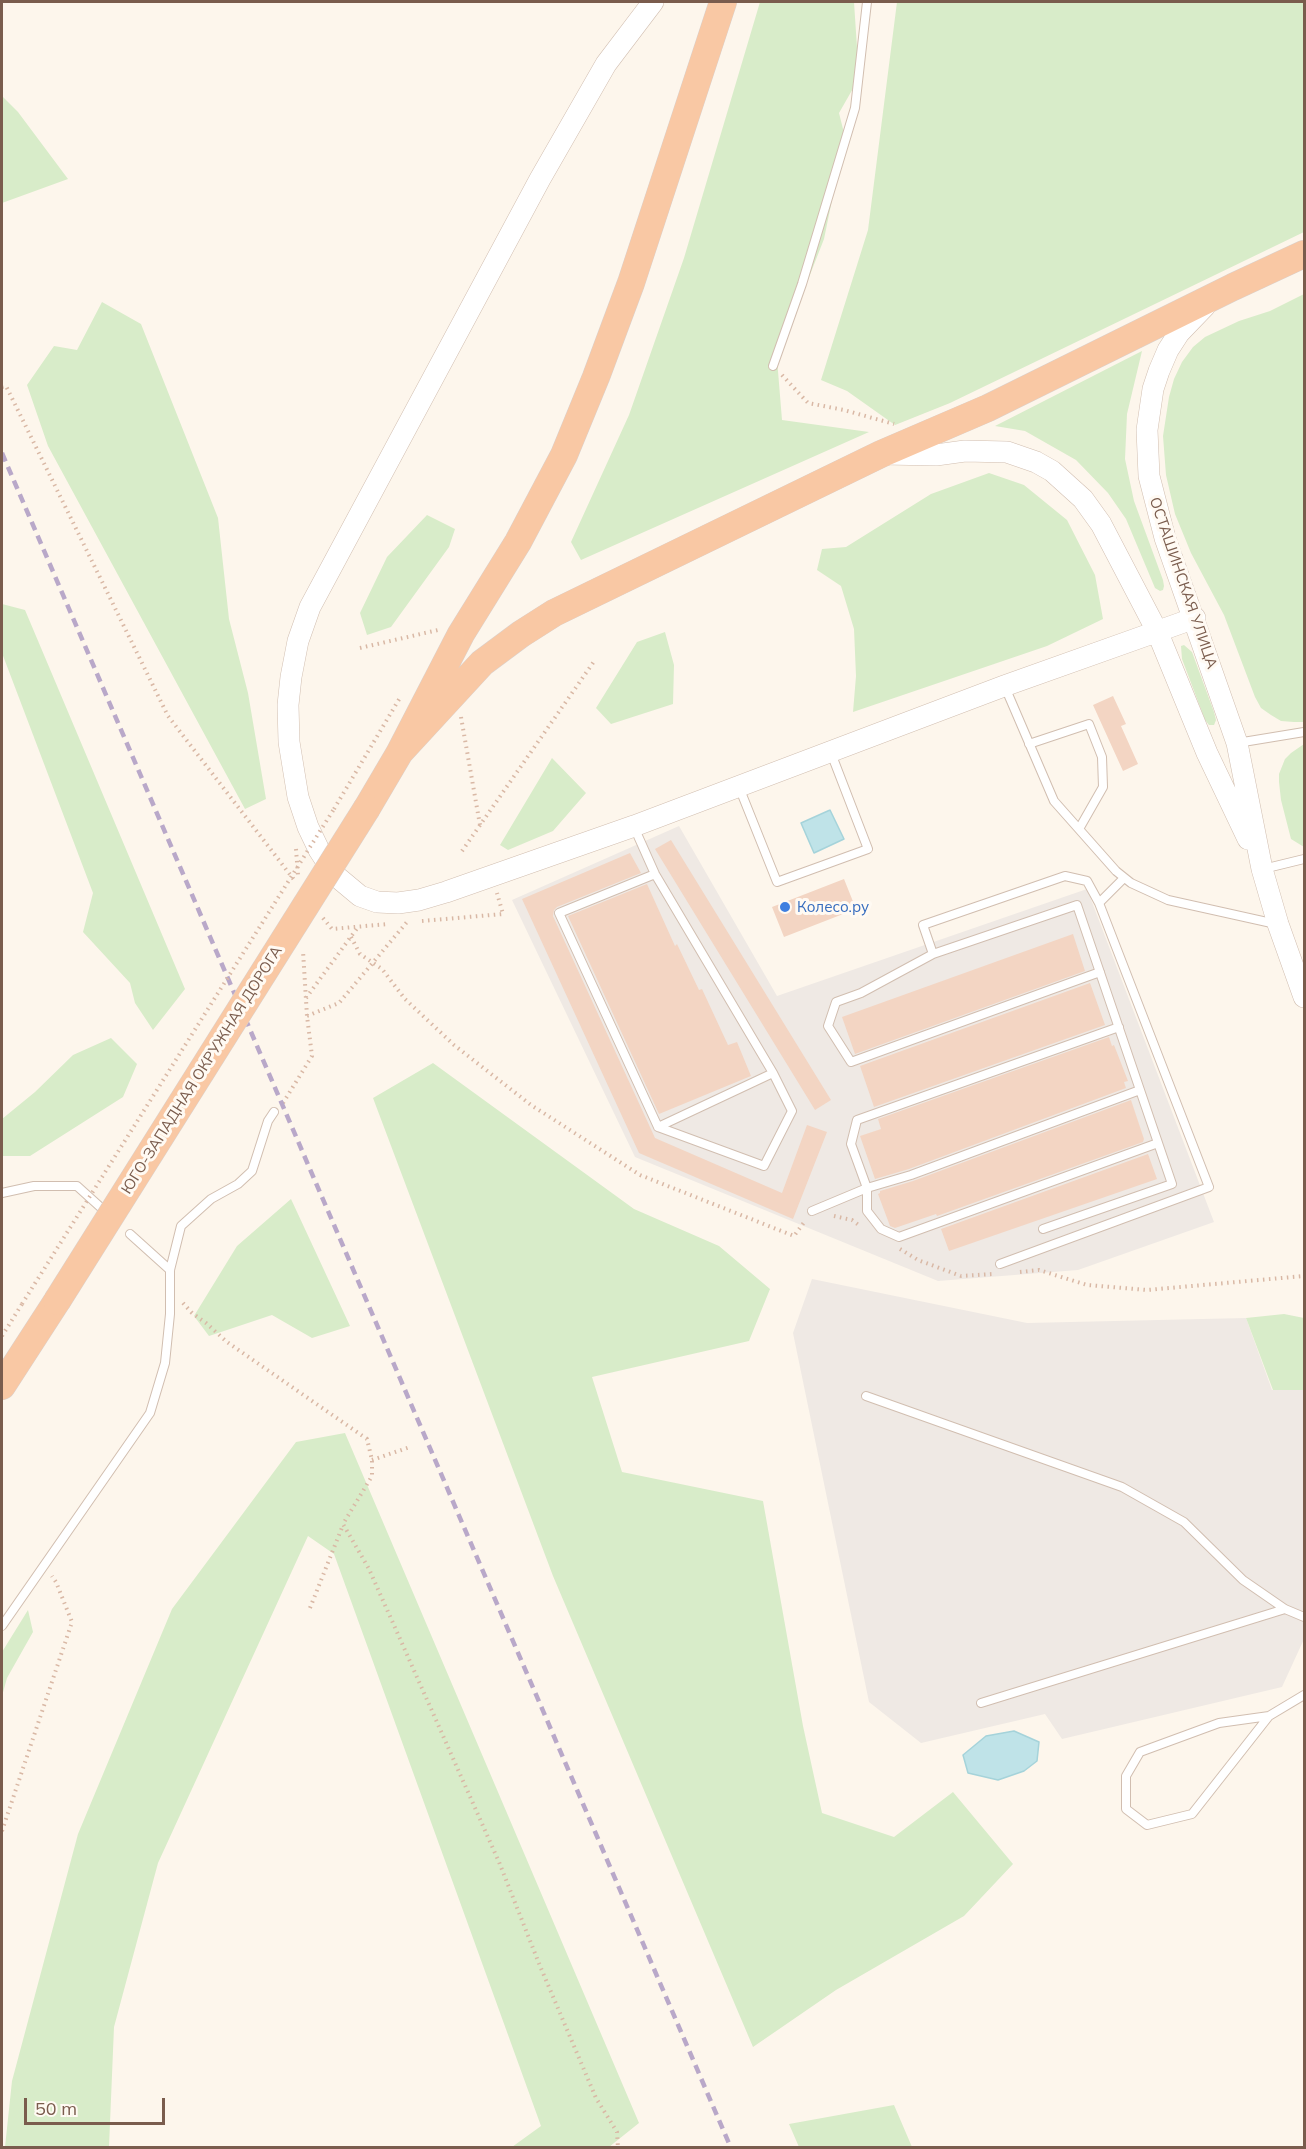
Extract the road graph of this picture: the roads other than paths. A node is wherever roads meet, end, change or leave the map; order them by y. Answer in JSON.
{"nodes":[{"id":1,"x":652,"y":2,"type":"edge"},
{"id":2,"x":723,"y":2,"type":"edge"},
{"id":3,"x":867,"y":2,"type":"edge"},
{"id":4,"x":1305,"y":254,"type":"edge"},
{"id":5,"x":1233,"y":287,"type":"junction"},
{"id":6,"x":773,"y":366,"type":"road end"},
{"id":7,"x":881,"y":454,"type":"junction"},
{"id":8,"x":1195,"y":618,"type":"junction"},
{"id":9,"x":1157,"y":631,"type":"junction"},
{"id":10,"x":1004,"y":686,"type":"junction"},
{"id":11,"x":1305,"y":732,"type":"edge"},
{"id":12,"x":1237,"y":743,"type":"junction"},
{"id":13,"x":1029,"y":744,"type":"junction"},
{"id":14,"x":400,"y":752,"type":"junction"},
{"id":15,"x":831,"y":752,"type":"junction"},
{"id":16,"x":1207,"y":753,"type":"junction"},
{"id":17,"x":739,"y":787,"type":"junction"},
{"id":18,"x":634,"y":826,"type":"junction"},
{"id":19,"x":1079,"y":830,"type":"junction"},
{"id":20,"x":1305,"y":859,"type":"edge"},
{"id":21,"x":1262,"y":869,"type":"junction"},
{"id":22,"x":655,"y":874,"type":"junction"},
{"id":23,"x":1124,"y":878,"type":"junction"},
{"id":24,"x":1099,"y":903,"type":"junction"},
{"id":25,"x":1278,"y":924,"type":"junction"},
{"id":26,"x":933,"y":954,"type":"junction"},
{"id":27,"x":1100,"y":972,"type":"junction"},
{"id":28,"x":1300,"y":972,"type":"edge"},
{"id":29,"x":1305,"y":997,"type":"edge"},
{"id":30,"x":1119,"y":1027,"type":"junction"},
{"id":31,"x":773,"y":1073,"type":"junction"},
{"id":32,"x":1140,"y":1090,"type":"junction"},
{"id":33,"x":274,"y":1112,"type":"dead end"},
{"id":34,"x":657,"y":1127,"type":"junction"},
{"id":35,"x":1158,"y":1143,"type":"junction"},
{"id":36,"x":867,"y":1188,"type":"junction"},
{"id":37,"x":2,"y":1193,"type":"edge"},
{"id":38,"x":812,"y":1211,"type":"road end"},
{"id":39,"x":115,"y":1221,"type":"dead end"},
{"id":40,"x":1043,"y":1229,"type":"dead end"},
{"id":41,"x":130,"y":1234,"type":"dead end"},
{"id":42,"x":1000,"y":1264,"type":"dead end"},
{"id":43,"x":170,"y":1270,"type":"junction"},
{"id":44,"x":2,"y":1386,"type":"edge"},
{"id":45,"x":866,"y":1396,"type":"dead end"},
{"id":46,"x":1285,"y":1609,"type":"junction"},
{"id":47,"x":1305,"y":1617,"type":"edge"},
{"id":48,"x":2,"y":1626,"type":"edge"},
{"id":49,"x":1305,"y":1695,"type":"edge"},
{"id":50,"x":981,"y":1703,"type":"dead end"},
{"id":51,"x":1269,"y":1716,"type":"junction"}],
"edges":[{"from":1,"to":18,"type":"street"},
{"from":2,"to":14,"type":"highway"},
{"from":3,"to":6,"type":"lane"},
{"from":4,"to":5,"type":"highway"},
{"from":5,"to":7,"type":"highway"},
{"from":5,"to":8,"type":"street","name":"ОСТАШИНСКАЯ УЛИЦА"},
{"from":7,"to":9,"type":"street","name":"ОСТАШИНСКАЯ УЛИЦА"},
{"from":7,"to":14,"type":"highway"},
{"from":8,"to":9,"type":"street"},
{"from":8,"to":12,"type":"street","name":"ОСТАШИНСКАЯ УЛИЦА"},
{"from":9,"to":10,"type":"street"},
{"from":9,"to":16,"type":"street","name":"ОСТАШИНСКАЯ УЛИЦА"},
{"from":10,"to":13,"type":"lane"},
{"from":10,"to":15,"type":"street"},
{"from":11,"to":12,"type":"lane"},
{"from":12,"to":16,"type":"street"},
{"from":12,"to":21,"type":"street","name":"ОСТАШИНСКАЯ УЛИЦА"},
{"from":13,"to":19,"type":"lane"},
{"from":13,"to":19,"type":"lane"},
{"from":14,"to":44,"type":"highway","name":"ЮГО-ЗАПАДНАЯ ОКРУЖНАЯ ДОРОГА","bridge":true},
{"from":15,"to":17,"type":"street"},
{"from":15,"to":17,"type":"lane"},
{"from":16,"to":21,"type":"street","name":"ОСТАШИНСКАЯ УЛИЦА"},
{"from":17,"to":18,"type":"street"},
{"from":18,"to":22,"type":"lane"},
{"from":19,"to":23,"type":"lane"},
{"from":20,"to":21,"type":"lane"},
{"from":21,"to":25,"type":"street","name":"ОСТАШИНСКАЯ УЛИЦА"},
{"from":22,"to":31,"type":"lane"},
{"from":22,"to":34,"type":"lane"},
{"from":23,"to":24,"type":"lane"},
{"from":23,"to":25,"type":"lane"},
{"from":24,"to":26,"type":"lane"},
{"from":24,"to":42,"type":"lane"},
{"from":25,"to":28,"type":"street","name":"ОСТАШИНСКАЯ УЛИЦА"},
{"from":26,"to":27,"type":"lane"},
{"from":26,"to":27,"type":"lane"},
{"from":27,"to":30,"type":"lane"},
{"from":28,"to":29,"type":"street","name":"ОСТАШИНСКАЯ УЛИЦА"},
{"from":30,"to":32,"type":"lane"},
{"from":30,"to":36,"type":"lane"},
{"from":31,"to":34,"type":"lane"},
{"from":31,"to":34,"type":"lane"},
{"from":32,"to":35,"type":"lane"},
{"from":32,"to":36,"type":"lane"},
{"from":33,"to":43,"type":"lane"},
{"from":35,"to":36,"type":"lane"},
{"from":35,"to":40,"type":"lane"},
{"from":36,"to":38,"type":"lane"},
{"from":37,"to":39,"type":"lane"},
{"from":41,"to":43,"type":"lane"},
{"from":43,"to":48,"type":"lane"},
{"from":45,"to":46,"type":"lane"},
{"from":46,"to":47,"type":"lane"},
{"from":46,"to":50,"type":"lane"},
{"from":49,"to":51,"type":"lane"},
{"from":51,"to":51,"type":"lane"}]}
